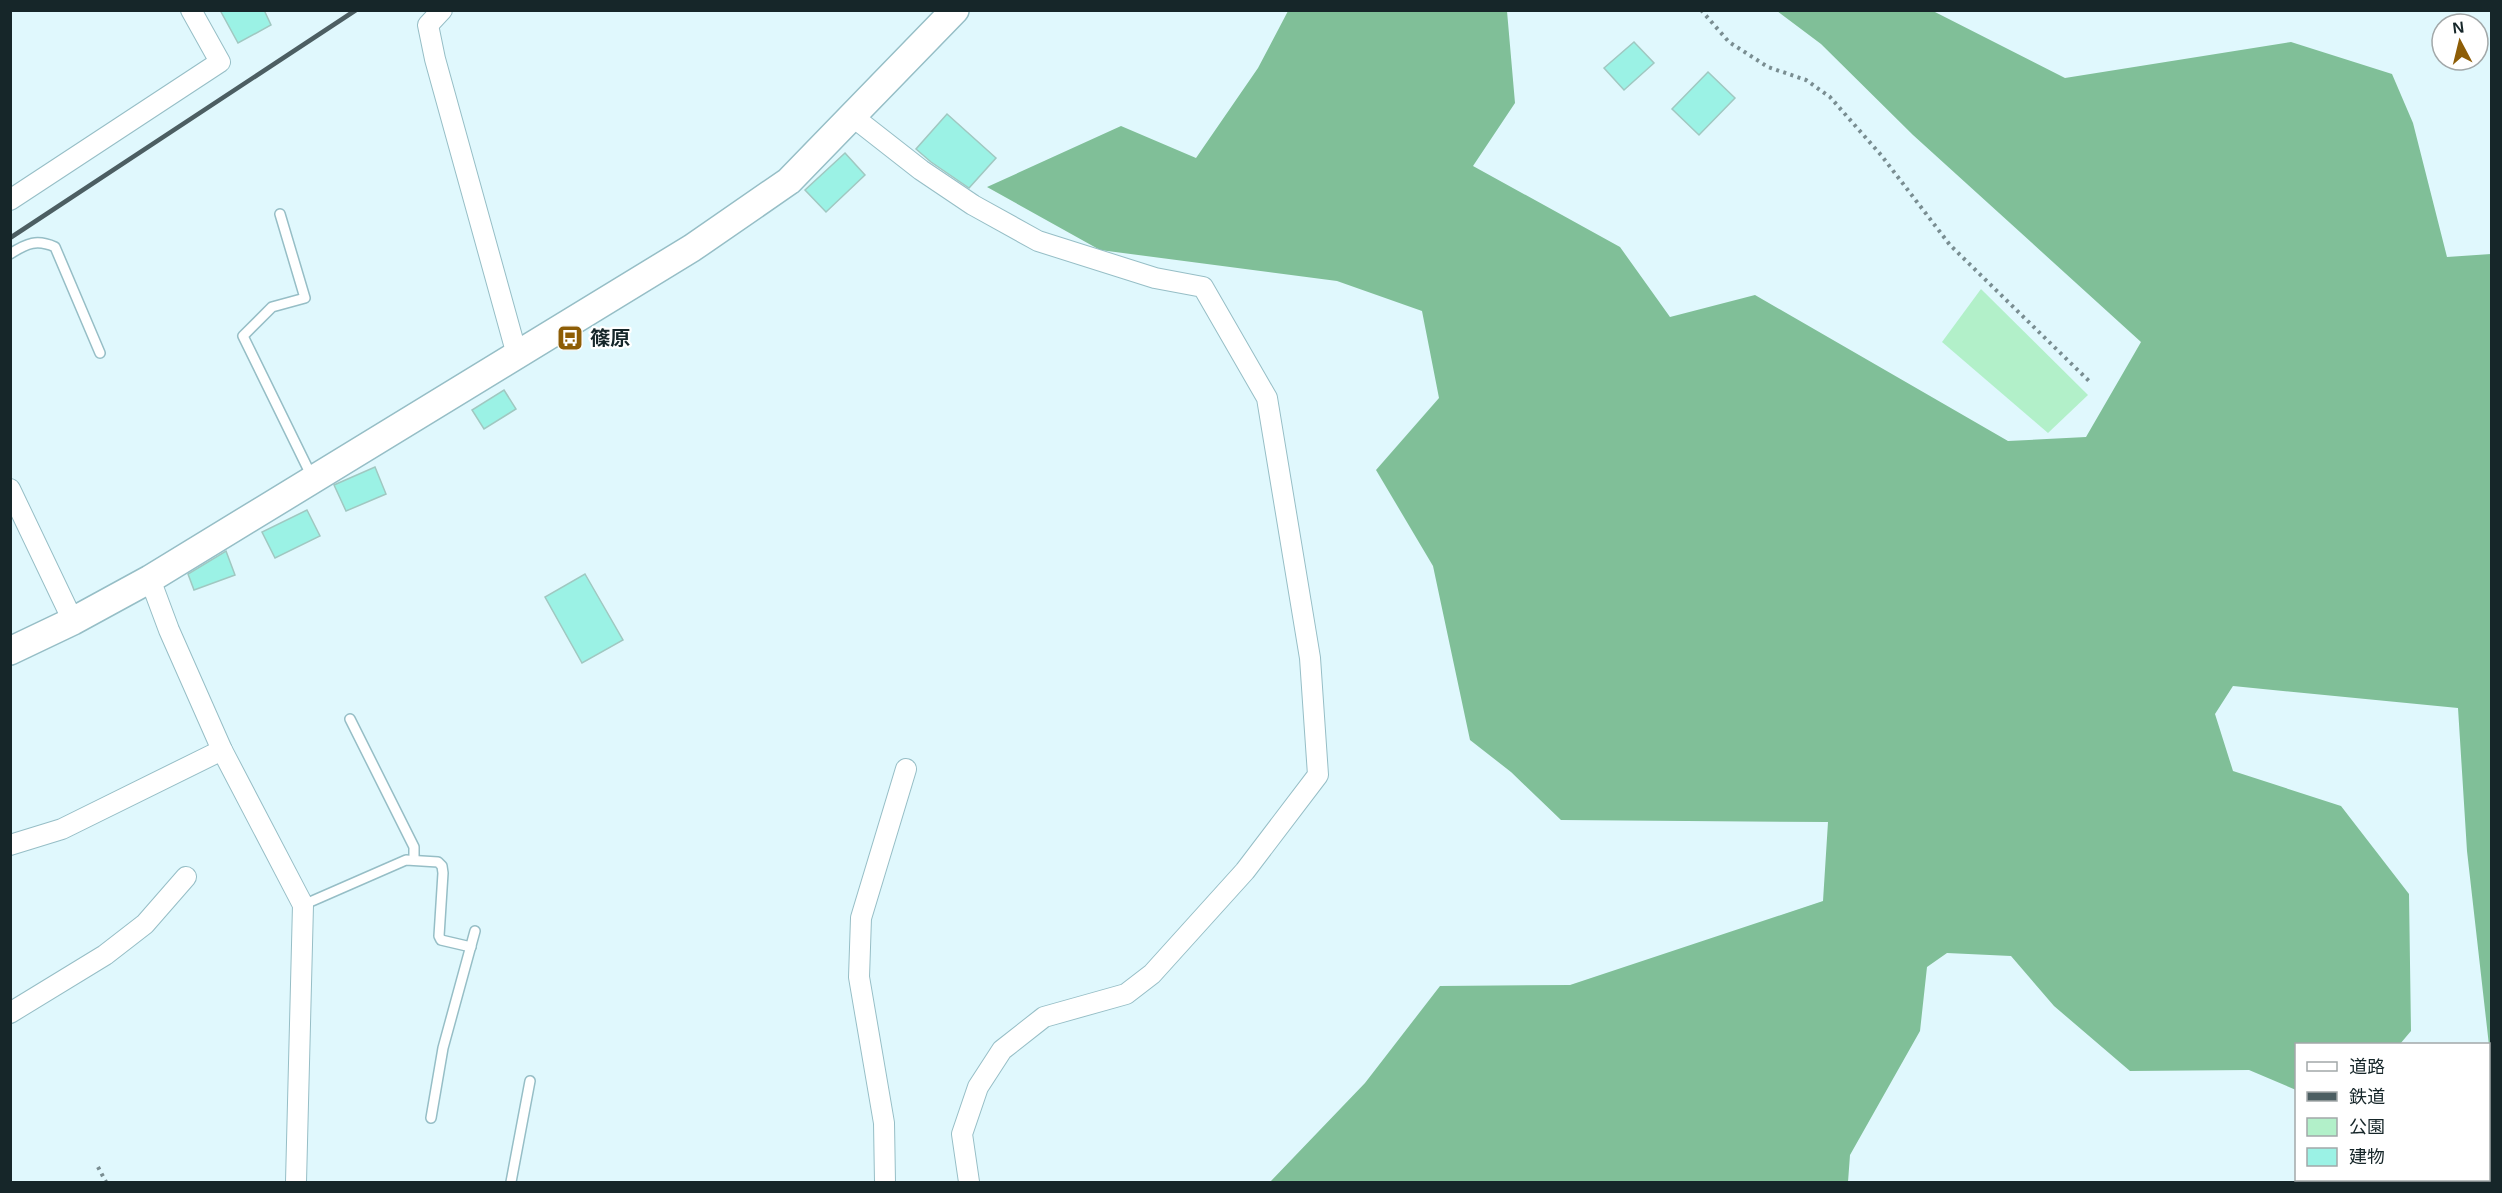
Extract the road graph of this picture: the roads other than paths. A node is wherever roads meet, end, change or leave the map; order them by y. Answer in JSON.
{"nodes":[{"id":1,"x":190,"y":10,"type":"edge"},
{"id":2,"x":442,"y":10,"type":"edge"},
{"id":3,"x":955,"y":10,"type":"edge"},
{"id":4,"x":852,"y":116,"type":"junction"},
{"id":5,"x":10,"y":200,"type":"edge"},
{"id":6,"x":280,"y":214,"type":"dead end"},
{"id":7,"x":10,"y":254,"type":"edge"},
{"id":8,"x":100,"y":353,"type":"dead end"},
{"id":9,"x":517,"y":355,"type":"junction"},
{"id":10,"x":313,"y":479,"type":"junction"},
{"id":11,"x":10,"y":489,"type":"edge"},
{"id":12,"x":150,"y":579,"type":"junction"},
{"id":13,"x":73,"y":621,"type":"junction"},
{"id":14,"x":10,"y":651,"type":"edge"},
{"id":15,"x":350,"y":719,"type":"dead end"},
{"id":16,"x":222,"y":750,"type":"junction"},
{"id":17,"x":906,"y":769,"type":"dead end"},
{"id":18,"x":10,"y":844,"type":"edge"},
{"id":19,"x":414,"y":860,"type":"junction"},
{"id":20,"x":186,"y":877,"type":"dead end"},
{"id":21,"x":303,"y":905,"type":"junction"},
{"id":22,"x":476,"y":931,"type":"dead end"},
{"id":23,"x":471,"y":947,"type":"junction"},
{"id":24,"x":10,"y":1013,"type":"edge"},
{"id":25,"x":530,"y":1081,"type":"dead end"},
{"id":26,"x":430,"y":1118,"type":"dead end"},
{"id":27,"x":298,"y":1182,"type":"edge"},
{"id":28,"x":511,"y":1182,"type":"edge"},
{"id":29,"x":885,"y":1182,"type":"edge"},
{"id":30,"x":969,"y":1182,"type":"edge"}],
"edges":[{"from":1,"to":5,"type":"street"},
{"from":2,"to":9,"type":"street"},
{"from":3,"to":4,"type":"street"},
{"from":4,"to":9,"type":"street"},
{"from":4,"to":30,"type":"street"},
{"from":6,"to":10,"type":"lane"},
{"from":7,"to":8,"type":"lane"},
{"from":9,"to":10,"type":"street"},
{"from":10,"to":12,"type":"street"},
{"from":11,"to":13,"type":"street"},
{"from":12,"to":13,"type":"street"},
{"from":12,"to":16,"type":"street"},
{"from":13,"to":14,"type":"street"},
{"from":15,"to":19,"type":"lane"},
{"from":16,"to":18,"type":"street"},
{"from":16,"to":21,"type":"street"},
{"from":17,"to":29,"type":"street"},
{"from":19,"to":21,"type":"lane"},
{"from":19,"to":23,"type":"lane"},
{"from":20,"to":24,"type":"street"},
{"from":21,"to":27,"type":"street"},
{"from":22,"to":23,"type":"lane"},
{"from":23,"to":26,"type":"lane"},
{"from":25,"to":28,"type":"lane"}]}
